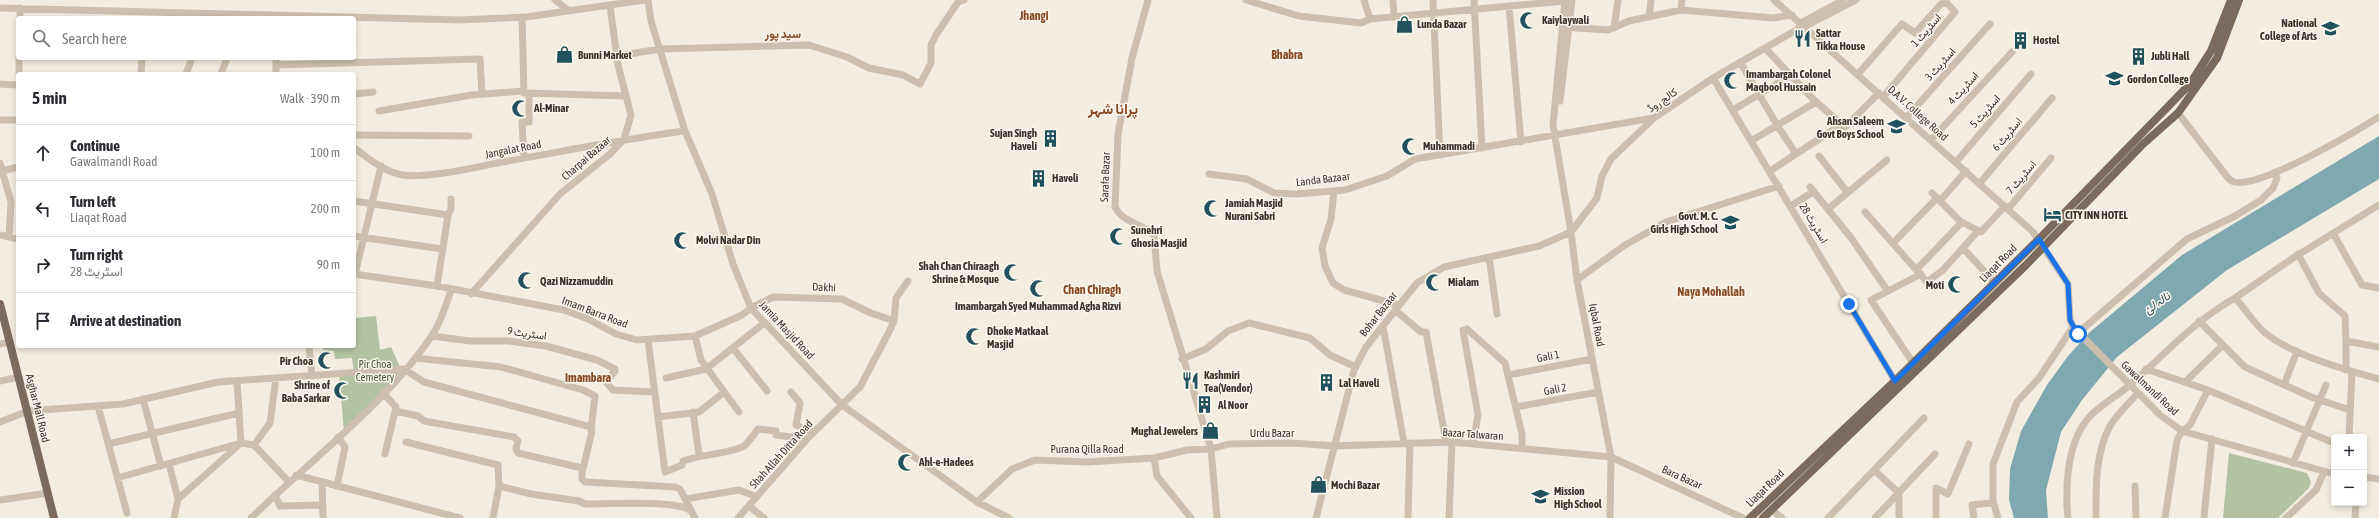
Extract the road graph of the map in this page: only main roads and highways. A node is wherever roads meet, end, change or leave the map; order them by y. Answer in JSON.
{"nodes":[{"id":1,"x":2231,"y":0,"type":"edge"},
{"id":2,"x":2239,"y":0,"type":"edge"},
{"id":3,"x":1,"y":309,"type":"edge"},
{"id":4,"x":54,"y":518,"type":"edge"},
{"id":5,"x":1750,"y":518,"type":"edge"},
{"id":6,"x":1763,"y":518,"type":"edge"}],
"edges":[{"from":1,"to":5,"type":"main road","name":"Liaqat Road"},
{"from":2,"to":6,"type":"main road","name":"Liaqat Road"},
{"from":3,"to":4,"type":"main road","name":"Asghar Mall Road"}]}
